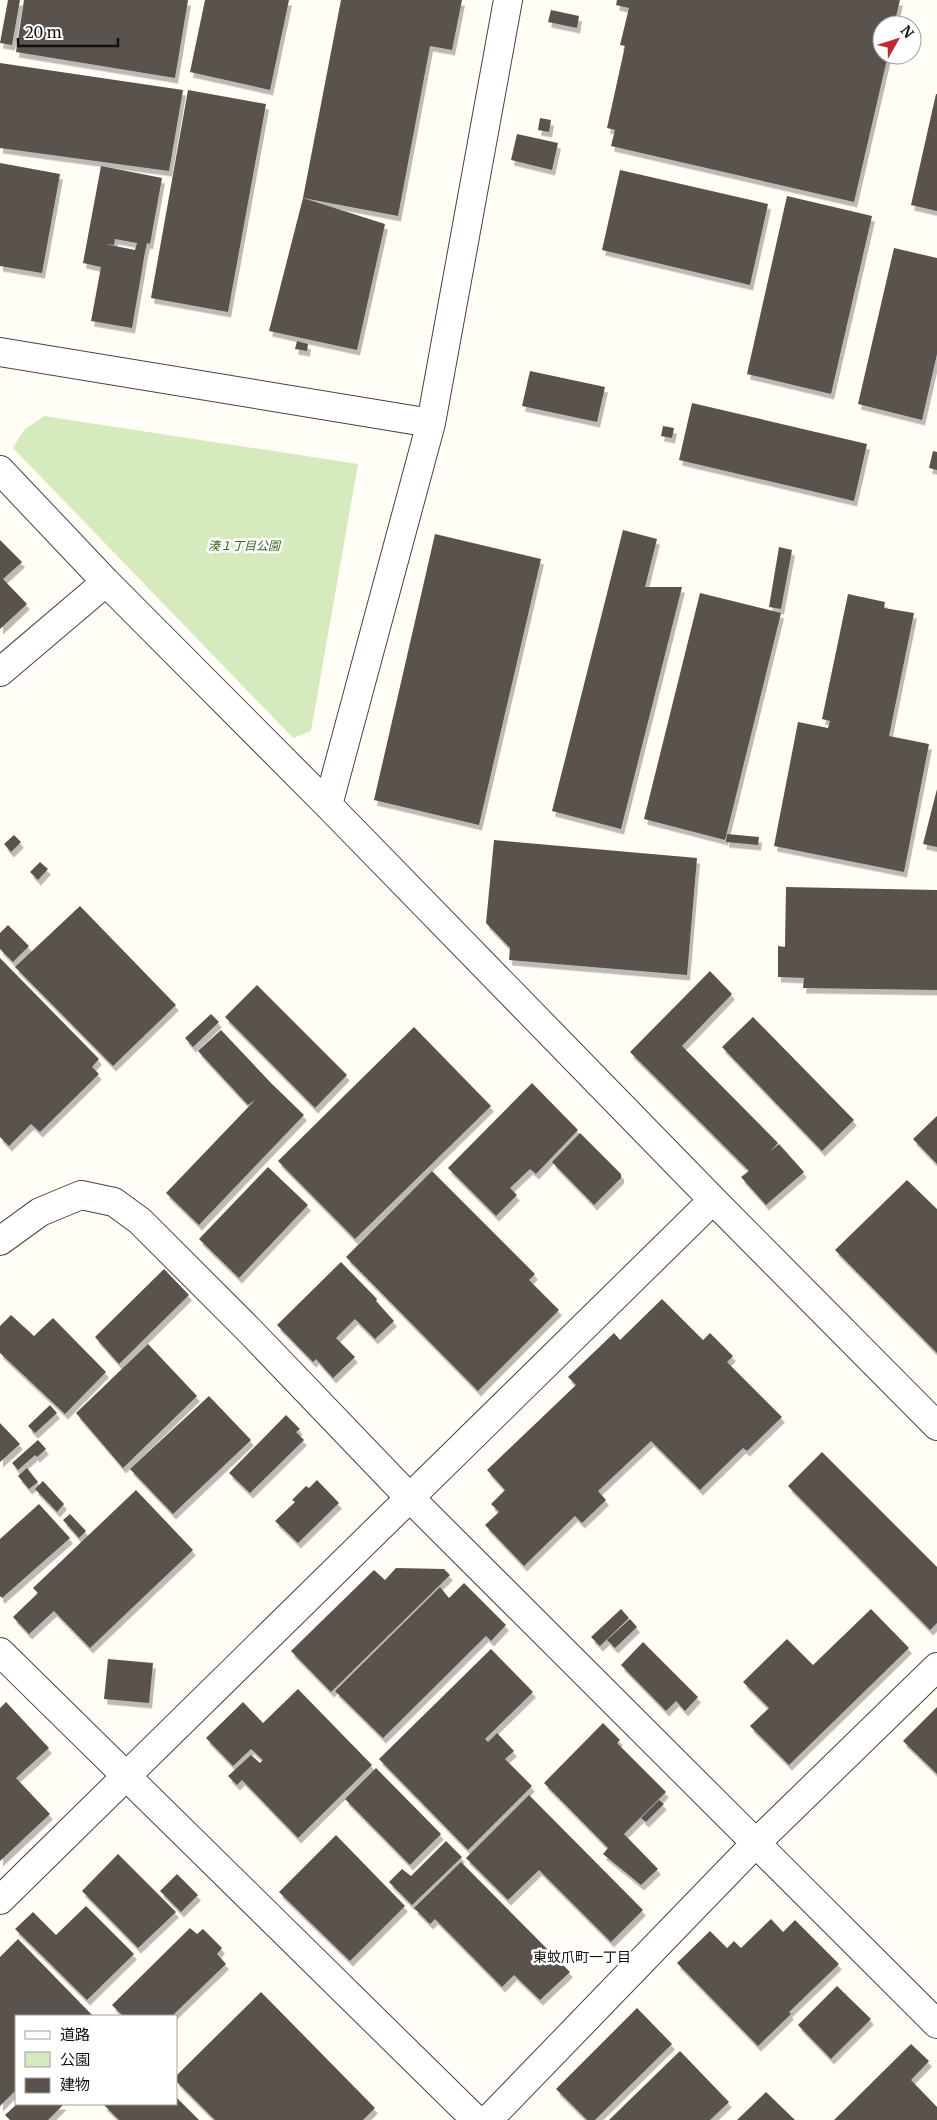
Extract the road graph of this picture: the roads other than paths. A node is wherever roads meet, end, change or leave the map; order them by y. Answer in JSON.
{"nodes":[{"id":1,"x":508,"y":0,"type":"edge"},
{"id":2,"x":0,"y":352,"type":"edge"},
{"id":3,"x":431,"y":422,"type":"junction"},
{"id":4,"x":0,"y":470,"type":"edge"},
{"id":5,"x":106,"y":582,"type":"junction"},
{"id":6,"x":0,"y":672,"type":"edge"},
{"id":7,"x":328,"y":804,"type":"junction"},
{"id":8,"x":713,"y":1200,"type":"junction"},
{"id":9,"x":0,"y":1241,"type":"edge"},
{"id":10,"x":937,"y":1426,"type":"edge"},
{"id":11,"x":408,"y":1497,"type":"junction"},
{"id":12,"x":0,"y":1652,"type":"edge"},
{"id":13,"x":937,"y":1667,"type":"edge"},
{"id":14,"x":126,"y":1776,"type":"junction"},
{"id":15,"x":756,"y":1843,"type":"junction"},
{"id":16,"x":0,"y":1900,"type":"edge"},
{"id":17,"x":937,"y":2024,"type":"edge"},
{"id":18,"x":476,"y":2120,"type":"edge"},
{"id":19,"x":488,"y":2120,"type":"edge"}],
"edges":[{"from":1,"to":3,"type":"street"},
{"from":2,"to":3,"type":"street"},
{"from":3,"to":7,"type":"street"},
{"from":4,"to":5,"type":"street"},
{"from":5,"to":6,"type":"street"},
{"from":5,"to":7,"type":"street"},
{"from":7,"to":8,"type":"street"},
{"from":8,"to":10,"type":"street"},
{"from":8,"to":11,"type":"street"},
{"from":9,"to":11,"type":"street"},
{"from":11,"to":14,"type":"street"},
{"from":11,"to":15,"type":"street"},
{"from":12,"to":14,"type":"street"},
{"from":13,"to":15,"type":"street"},
{"from":14,"to":16,"type":"street"},
{"from":14,"to":18,"type":"street"},
{"from":15,"to":17,"type":"street"},
{"from":15,"to":19,"type":"street"}]}
